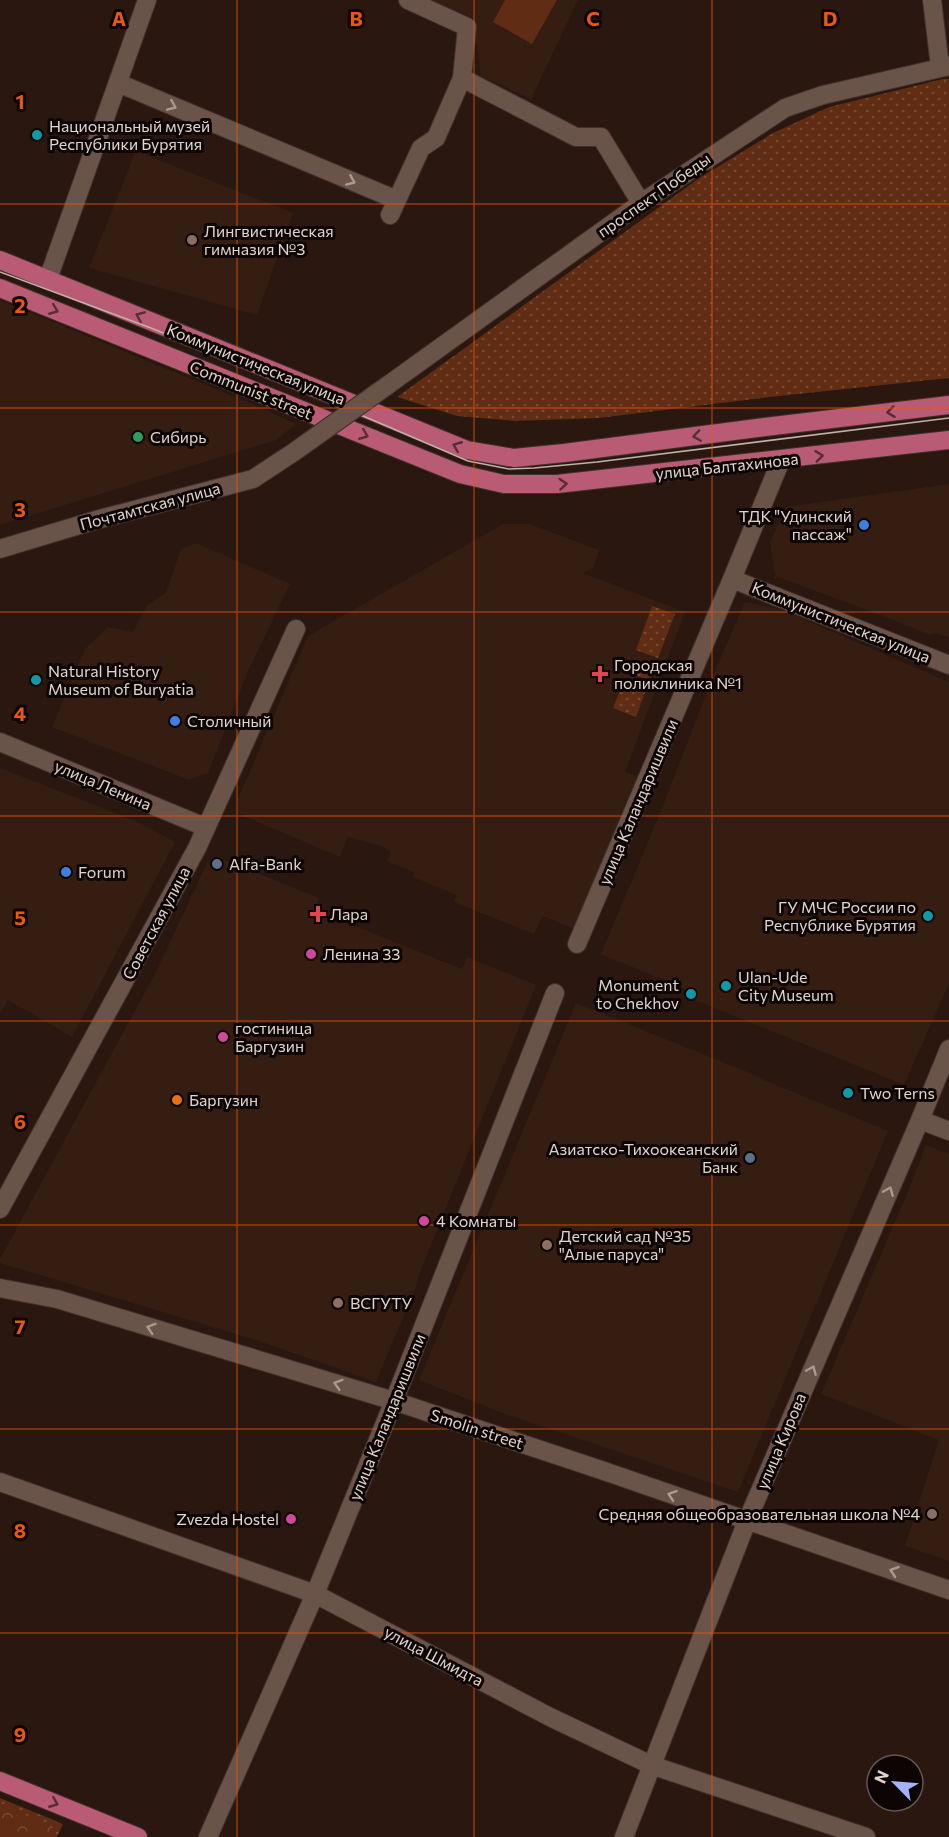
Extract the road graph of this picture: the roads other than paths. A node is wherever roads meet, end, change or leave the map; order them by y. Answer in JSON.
{"nodes":[{"id":1,"x":147,"y":0,"type":"edge"},
{"id":2,"x":408,"y":0,"type":"edge"},
{"id":3,"x":932,"y":0,"type":"edge"},
{"id":4,"x":944,"y":66,"type":"edge"},
{"id":5,"x":462,"y":78,"type":"junction"},
{"id":6,"x":118,"y":83,"type":"junction"},
{"id":7,"x":641,"y":203,"type":"junction"},
{"id":8,"x":0,"y":260,"type":"edge"},
{"id":9,"x":48,"y":279,"type":"junction"},
{"id":10,"x":0,"y":288,"type":"edge"},
{"id":11,"x":949,"y":405,"type":"edge"},
{"id":12,"x":949,"y":440,"type":"edge"},
{"id":13,"x":294,"y":452,"type":"joint"},
{"id":14,"x":514,"y":458,"type":"joint"},
{"id":15,"x":781,"y":460,"type":"junction"},
{"id":16,"x":504,"y":484,"type":"joint"},
{"id":17,"x":0,"y":549,"type":"edge"},
{"id":18,"x":732,"y":579,"type":"junction"},
{"id":19,"x":296,"y":629,"type":"dead end"},
{"id":20,"x":949,"y":664,"type":"edge"},
{"id":21,"x":0,"y":742,"type":"edge"},
{"id":22,"x":205,"y":827,"type":"junction"},
{"id":23,"x":577,"y":944,"type":"dead end"},
{"id":24,"x":555,"y":993,"type":"dead end"},
{"id":25,"x":949,"y":1049,"type":"edge"},
{"id":26,"x":920,"y":1120,"type":"junction"},
{"id":27,"x":949,"y":1131,"type":"edge"},
{"id":28,"x":0,"y":1209,"type":"edge"},
{"id":29,"x":0,"y":1288,"type":"edge"},
{"id":30,"x":394,"y":1401,"type":"junction"},
{"id":31,"x":0,"y":1482,"type":"edge"},
{"id":32,"x":747,"y":1521,"type":"junction"},
{"id":33,"x":949,"y":1590,"type":"edge"},
{"id":34,"x":315,"y":1594,"type":"junction"},
{"id":35,"x":651,"y":1765,"type":"junction"},
{"id":36,"x":0,"y":1781,"type":"edge"},
{"id":37,"x":138,"y":1837,"type":"edge"},
{"id":38,"x":207,"y":1837,"type":"edge"},
{"id":39,"x":624,"y":1837,"type":"edge"},
{"id":40,"x":866,"y":1837,"type":"edge"}],
"edges":[{"from":1,"to":6,"type":"street"},
{"from":2,"to":5,"type":"street"},
{"from":3,"to":4,"type":"street"},
{"from":4,"to":7,"type":"street","name":"проспект Победы"},
{"from":6,"to":5,"type":"street","one_way":true},
{"from":5,"to":7,"type":"street"},
{"from":6,"to":9,"type":"street"},
{"from":7,"to":13,"type":"street","name":"проспект Победы","bridge":true},
{"from":8,"to":9,"type":"main road","name":"Коммунистическая улица"},
{"from":14,"to":9,"type":"main road","name":"Коммунистическая улица","one_way":true},
{"from":10,"to":16,"type":"main road","name":"Communist street","one_way":true},
{"from":11,"to":14,"type":"main road","name":"улица Балтахинова","one_way":true},
{"from":15,"to":12,"type":"main road","name":"улица Балтахинова","one_way":true},
{"from":13,"to":17,"type":"street","name":"Почтамтская улица"},
{"from":16,"to":15,"type":"main road","name":"улица Балтахинова","one_way":true},
{"from":15,"to":18,"type":"street","name":"улица Каландаришвили"},
{"from":18,"to":20,"type":"street","name":"Коммунистическая улица"},
{"from":18,"to":23,"type":"street","name":"улица Каландаришвили"},
{"from":19,"to":22,"type":"street","name":"Советская улица"},
{"from":21,"to":22,"type":"street","name":"улица Ленина"},
{"from":22,"to":28,"type":"street","name":"Советская улица"},
{"from":24,"to":30,"type":"street","name":"улица Каландаришвили"},
{"from":25,"to":26,"type":"street","name":"улица Кирова"},
{"from":26,"to":27,"type":"street"},
{"from":32,"to":26,"type":"street","name":"улица Кирова","one_way":true},
{"from":30,"to":29,"type":"street","name":"Smolin street","one_way":true},
{"from":32,"to":30,"type":"street","name":"Smolin street","one_way":true},
{"from":30,"to":34,"type":"street","name":"улица Каландаришвили"},
{"from":31,"to":34,"type":"street","name":"улица Шмидта"},
{"from":33,"to":32,"type":"street","name":"Smolin street","one_way":true},
{"from":32,"to":35,"type":"street","name":"улица Кирова"},
{"from":34,"to":35,"type":"street","name":"улица Шмидта"},
{"from":34,"to":38,"type":"street","name":"улица Каландаришвили"},
{"from":35,"to":39,"type":"street","name":"улица Кирова"},
{"from":35,"to":40,"type":"street","name":"улица Шмидта"},
{"from":36,"to":37,"type":"main road","one_way":true}]}
